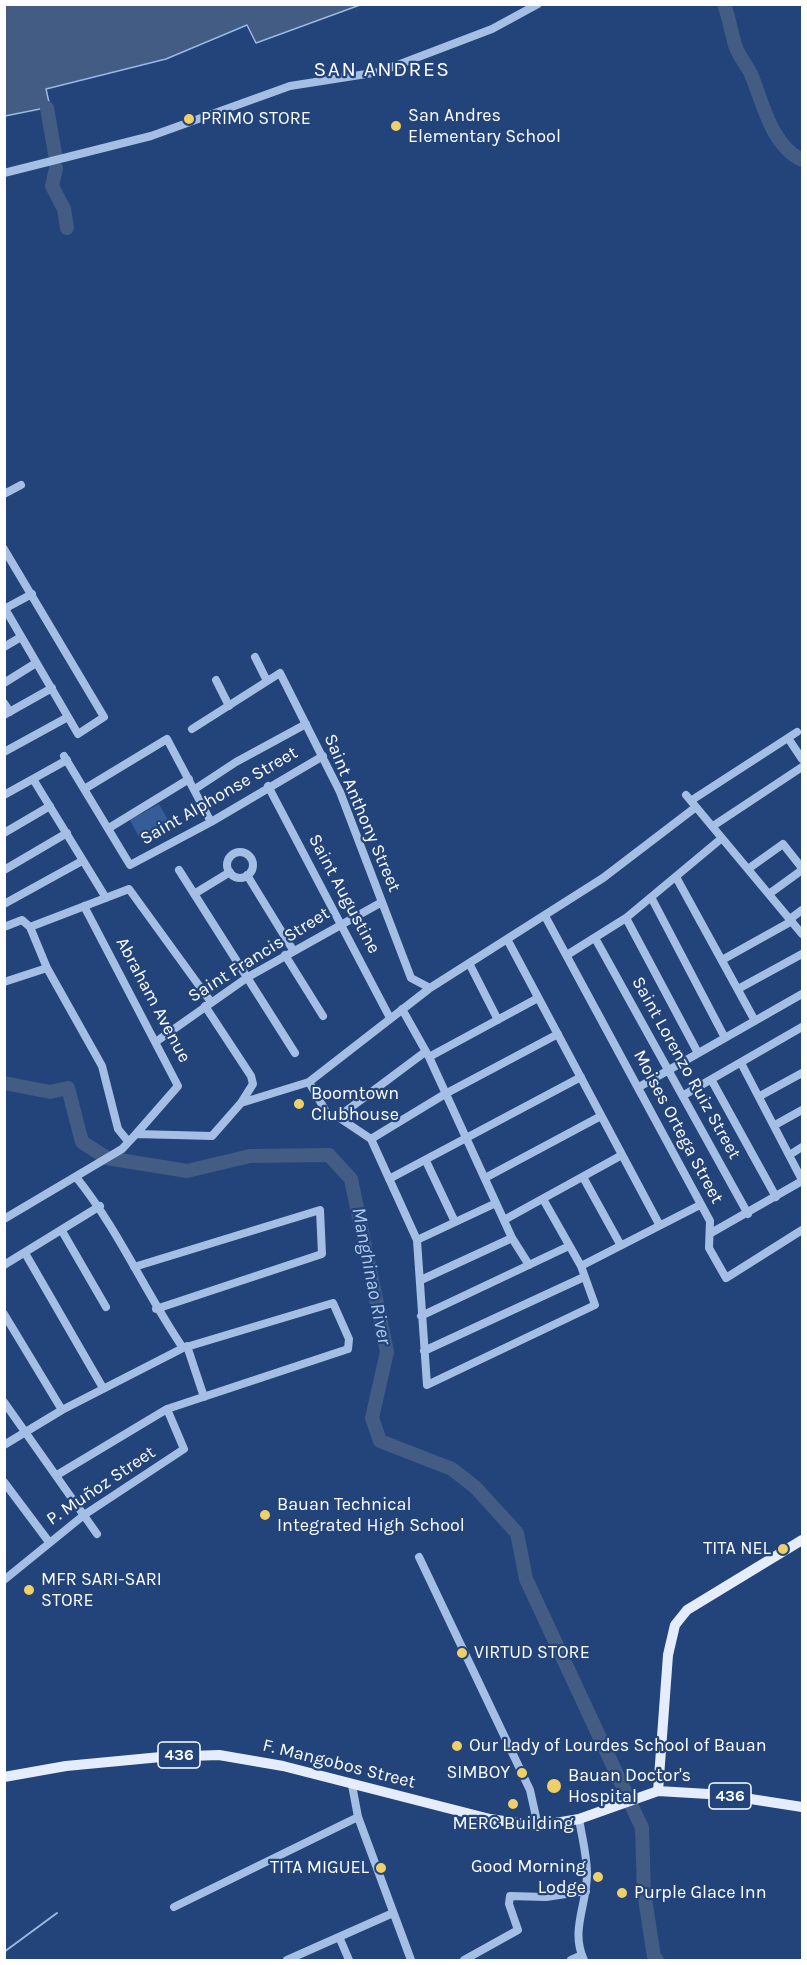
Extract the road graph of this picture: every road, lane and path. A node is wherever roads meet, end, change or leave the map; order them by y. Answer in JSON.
{"nodes":[{"id":1,"x":538,"y":4,"type":"edge"},
{"id":2,"x":4,"y":173,"type":"edge"},
{"id":3,"x":21,"y":485,"type":"dead end"},
{"id":4,"x":4,"y":494,"type":"edge"},
{"id":5,"x":4,"y":549,"type":"edge"},
{"id":6,"x":32,"y":594,"type":"junction"},
{"id":7,"x":5,"y":608,"type":"edge"},
{"id":8,"x":21,"y":637,"type":"junction"},
{"id":9,"x":4,"y":647,"type":"edge"},
{"id":10,"x":255,"y":657,"type":"dead end"},
{"id":11,"x":36,"y":663,"type":"junction"},
{"id":12,"x":216,"y":680,"type":"dead end"},
{"id":13,"x":267,"y":681,"type":"junction"},
{"id":14,"x":4,"y":683,"type":"edge"},
{"id":15,"x":52,"y":688,"type":"junction"},
{"id":16,"x":4,"y":703,"type":"edge"},
{"id":17,"x":229,"y":706,"type":"junction"},
{"id":18,"x":7,"y":714,"type":"edge"},
{"id":19,"x":68,"y":717,"type":"junction"},
{"id":20,"x":306,"y":724,"type":"junction"},
{"id":21,"x":192,"y":729,"type":"dead end"},
{"id":22,"x":796,"y":732,"type":"dead end"},
{"id":23,"x":788,"y":738,"type":"junction"},
{"id":24,"x":4,"y":752,"type":"edge"},
{"id":25,"x":323,"y":756,"type":"junction"},
{"id":26,"x":802,"y":759,"type":"edge"},
{"id":27,"x":802,"y":767,"type":"edge"},
{"id":28,"x":33,"y":779,"type":"junction"},
{"id":29,"x":189,"y":779,"type":"junction"},
{"id":30,"x":268,"y":786,"type":"junction"},
{"id":31,"x":86,"y":788,"type":"junction"},
{"id":32,"x":195,"y":789,"type":"junction"},
{"id":33,"x":4,"y":795,"type":"edge"},
{"id":34,"x":691,"y":801,"type":"junction"},
{"id":35,"x":50,"y":806,"type":"junction"},
{"id":36,"x":211,"y":822,"type":"junction"},
{"id":37,"x":712,"y":826,"type":"junction"},
{"id":38,"x":109,"y":828,"type":"junction"},
{"id":39,"x":4,"y":833,"type":"edge"},
{"id":40,"x":66,"y":833,"type":"junction"},
{"id":41,"x":722,"y":838,"type":"junction"},
{"id":42,"x":82,"y":861,"type":"junction"},
{"id":43,"x":748,"y":869,"type":"junction"},
{"id":44,"x":802,"y":869,"type":"edge"},
{"id":45,"x":4,"y":870,"type":"edge"},
{"id":46,"x":179,"y":870,"type":"dead end"},
{"id":47,"x":230,"y":872,"type":"junction"},
{"id":48,"x":247,"y":875,"type":"junction"},
{"id":49,"x":676,"y":877,"type":"junction"},
{"id":50,"x":195,"y":894,"type":"junction"},
{"id":51,"x":769,"y":894,"type":"junction"},
{"id":52,"x":651,"y":897,"type":"junction"},
{"id":53,"x":106,"y":898,"type":"junction"},
{"id":54,"x":382,"y":902,"type":"junction"},
{"id":55,"x":4,"y":904,"type":"edge"},
{"id":56,"x":84,"y":906,"type":"junction"},
{"id":57,"x":802,"y":910,"type":"edge"},
{"id":58,"x":545,"y":916,"type":"junction"},
{"id":59,"x":626,"y":918,"type":"junction"},
{"id":60,"x":791,"y":920,"type":"junction"},
{"id":61,"x":340,"y":923,"type":"junction"},
{"id":62,"x":4,"y":927,"type":"edge"},
{"id":63,"x":30,"y":927,"type":"junction"},
{"id":64,"x":802,"y":934,"type":"edge"},
{"id":65,"x":595,"y":938,"type":"junction"},
{"id":66,"x":507,"y":939,"type":"junction"},
{"id":67,"x":289,"y":953,"type":"junction"},
{"id":68,"x":802,"y":954,"type":"edge"},
{"id":69,"x":567,"y":955,"type":"junction"},
{"id":70,"x":722,"y":960,"type":"junction"},
{"id":71,"x":469,"y":963,"type":"junction"},
{"id":72,"x":47,"y":968,"type":"junction"},
{"id":73,"x":249,"y":977,"type":"junction"},
{"id":74,"x":4,"y":982,"type":"edge"},
{"id":75,"x":430,"y":988,"type":"junction"},
{"id":76,"x":738,"y":989,"type":"junction"},
{"id":77,"x":801,"y":997,"type":"edge"},
{"id":78,"x":538,"y":998,"type":"junction"},
{"id":79,"x":208,"y":1004,"type":"junction"},
{"id":80,"x":402,"y":1009,"type":"junction"},
{"id":81,"x":323,"y":1016,"type":"dead end"},
{"id":82,"x":390,"y":1018,"type":"junction"},
{"id":83,"x":498,"y":1020,"type":"junction"},
{"id":84,"x":755,"y":1021,"type":"junction"},
{"id":85,"x":802,"y":1027,"type":"edge"},
{"id":86,"x":558,"y":1034,"type":"junction"},
{"id":87,"x":726,"y":1038,"type":"junction"},
{"id":88,"x":157,"y":1041,"type":"junction"},
{"id":89,"x":295,"y":1053,"type":"dead end"},
{"id":90,"x":698,"y":1053,"type":"junction"},
{"id":91,"x":427,"y":1054,"type":"junction"},
{"id":92,"x":741,"y":1063,"type":"junction"},
{"id":93,"x":669,"y":1070,"type":"junction"},
{"id":94,"x":802,"y":1073,"type":"edge"},
{"id":95,"x":580,"y":1077,"type":"junction"},
{"id":96,"x":712,"y":1081,"type":"junction"},
{"id":97,"x":309,"y":1082,"type":"junction"},
{"id":98,"x":639,"y":1087,"type":"junction"},
{"id":99,"x":445,"y":1094,"type":"junction"},
{"id":100,"x":684,"y":1095,"type":"junction"},
{"id":101,"x":760,"y":1096,"type":"junction"},
{"id":102,"x":241,"y":1103,"type":"junction"},
{"id":103,"x":802,"y":1110,"type":"edge"},
{"id":104,"x":601,"y":1116,"type":"junction"},
{"id":105,"x":338,"y":1118,"type":"junction"},
{"id":106,"x":775,"y":1125,"type":"junction"},
{"id":107,"x":136,"y":1134,"type":"junction"},
{"id":108,"x":371,"y":1139,"type":"junction"},
{"id":109,"x":465,"y":1139,"type":"junction"},
{"id":110,"x":127,"y":1140,"type":"junction"},
{"id":111,"x":802,"y":1147,"type":"edge"},
{"id":112,"x":791,"y":1154,"type":"junction"},
{"id":113,"x":622,"y":1155,"type":"junction"},
{"id":114,"x":426,"y":1161,"type":"junction"},
{"id":115,"x":76,"y":1177,"type":"junction"},
{"id":116,"x":583,"y":1177,"type":"junction"},
{"id":117,"x":485,"y":1178,"type":"junction"},
{"id":118,"x":389,"y":1179,"type":"junction"},
{"id":119,"x":802,"y":1180,"type":"edge"},
{"id":120,"x":776,"y":1197,"type":"junction"},
{"id":121,"x":543,"y":1199,"type":"junction"},
{"id":122,"x":496,"y":1203,"type":"junction"},
{"id":123,"x":700,"y":1205,"type":"junction"},
{"id":124,"x":100,"y":1206,"type":"junction"},
{"id":125,"x":748,"y":1214,"type":"junction"},
{"id":126,"x":4,"y":1219,"type":"edge"},
{"id":127,"x":504,"y":1220,"type":"junction"},
{"id":128,"x":455,"y":1222,"type":"junction"},
{"id":129,"x":659,"y":1224,"type":"junction"},
{"id":130,"x":802,"y":1230,"type":"edge"},
{"id":131,"x":62,"y":1231,"type":"junction"},
{"id":132,"x":711,"y":1233,"type":"junction"},
{"id":133,"x":512,"y":1238,"type":"junction"},
{"id":134,"x":417,"y":1240,"type":"junction"},
{"id":135,"x":620,"y":1244,"type":"junction"},
{"id":136,"x":569,"y":1246,"type":"junction"},
{"id":137,"x":25,"y":1253,"type":"junction"},
{"id":138,"x":4,"y":1265,"type":"edge"},
{"id":139,"x":529,"y":1265,"type":"junction"},
{"id":140,"x":581,"y":1266,"type":"junction"},
{"id":141,"x":134,"y":1267,"type":"junction"},
{"id":142,"x":584,"y":1277,"type":"junction"},
{"id":143,"x":421,"y":1281,"type":"junction"},
{"id":144,"x":106,"y":1307,"type":"dead end"},
{"id":145,"x":156,"y":1309,"type":"junction"},
{"id":146,"x":4,"y":1314,"type":"edge"},
{"id":147,"x":421,"y":1316,"type":"junction"},
{"id":148,"x":185,"y":1347,"type":"junction"},
{"id":149,"x":424,"y":1351,"type":"junction"},
{"id":150,"x":103,"y":1388,"type":"junction"},
{"id":151,"x":204,"y":1397,"type":"junction"},
{"id":152,"x":4,"y":1402,"type":"edge"},
{"id":153,"x":167,"y":1409,"type":"junction"},
{"id":154,"x":62,"y":1410,"type":"junction"},
{"id":155,"x":27,"y":1431,"type":"junction"},
{"id":156,"x":4,"y":1445,"type":"edge"},
{"id":157,"x":57,"y":1474,"type":"junction"},
{"id":158,"x":4,"y":1482,"type":"edge"},
{"id":159,"x":84,"y":1515,"type":"junction"},
{"id":160,"x":97,"y":1534,"type":"dead end"},
{"id":161,"x":802,"y":1540,"type":"edge"},
{"id":162,"x":49,"y":1542,"type":"junction"},
{"id":163,"x":419,"y":1557,"type":"dead end"},
{"id":164,"x":4,"y":1580,"type":"edge"},
{"id":165,"x":4,"y":1777,"type":"edge"},
{"id":166,"x":352,"y":1785,"type":"junction"},
{"id":167,"x":658,"y":1791,"type":"junction"},
{"id":168,"x":802,"y":1807,"type":"edge"},
{"id":169,"x":358,"y":1817,"type":"junction"},
{"id":170,"x":579,"y":1819,"type":"junction"},
{"id":171,"x":538,"y":1826,"type":"junction"},
{"id":172,"x":586,"y":1891,"type":"junction"},
{"id":173,"x":174,"y":1907,"type":"dead end"},
{"id":174,"x":393,"y":1913,"type":"junction"},
{"id":175,"x":340,"y":1939,"type":"junction"},
{"id":176,"x":583,"y":1958,"type":"edge"},
{"id":177,"x":286,"y":1960,"type":"edge"},
{"id":178,"x":349,"y":1960,"type":"edge"},
{"id":179,"x":411,"y":1960,"type":"edge"},
{"id":180,"x":464,"y":1960,"type":"edge"},
{"id":181,"x":571,"y":1960,"type":"edge"}],
"edges":[{"from":1,"to":2,"type":"street"},
{"from":3,"to":4,"type":"street"},
{"from":5,"to":6,"type":"street"},
{"from":6,"to":7,"type":"street"},
{"from":6,"to":19,"type":"street"},
{"from":7,"to":8,"type":"street"},
{"from":8,"to":9,"type":"street"},
{"from":8,"to":11,"type":"street"},
{"from":10,"to":13,"type":"street"},
{"from":11,"to":14,"type":"street"},
{"from":11,"to":15,"type":"street"},
{"from":12,"to":17,"type":"street"},
{"from":13,"to":17,"type":"street"},
{"from":13,"to":20,"type":"street","name":"Saint Anthony Street"},
{"from":15,"to":18,"type":"street"},
{"from":15,"to":19,"type":"street"},
{"from":16,"to":18,"type":"street"},
{"from":17,"to":21,"type":"street"},
{"from":19,"to":24,"type":"street"},
{"from":20,"to":25,"type":"street","name":"Saint Anthony Street"},
{"from":20,"to":32,"type":"street"},
{"from":22,"to":23,"type":"street"},
{"from":23,"to":26,"type":"street"},
{"from":23,"to":34,"type":"street"},
{"from":25,"to":30,"type":"street","name":"Saint Alphonse Street"},
{"from":25,"to":54,"type":"street","name":"Saint Anthony Street"},
{"from":27,"to":37,"type":"street"},
{"from":28,"to":31,"type":"street"},
{"from":28,"to":33,"type":"street"},
{"from":28,"to":35,"type":"street"},
{"from":29,"to":31,"type":"street"},
{"from":29,"to":32,"type":"street"},
{"from":29,"to":38,"type":"street"},
{"from":30,"to":36,"type":"street","name":"Saint Alphonse Street"},
{"from":30,"to":61,"type":"street","name":"Saint Augustine"},
{"from":31,"to":38,"type":"street"},
{"from":32,"to":36,"type":"street"},
{"from":34,"to":37,"type":"street"},
{"from":34,"to":58,"type":"street"},
{"from":35,"to":39,"type":"street"},
{"from":35,"to":40,"type":"street"},
{"from":36,"to":38,"type":"street","name":"Saint Alphonse Street"},
{"from":37,"to":41,"type":"street"},
{"from":40,"to":42,"type":"street"},
{"from":40,"to":45,"type":"street"},
{"from":41,"to":43,"type":"street"},
{"from":41,"to":49,"type":"street"},
{"from":42,"to":53,"type":"street"},
{"from":42,"to":55,"type":"street"},
{"from":43,"to":44,"type":"street"},
{"from":43,"to":51,"type":"street"},
{"from":44,"to":51,"type":"street"},
{"from":46,"to":50,"type":"street"},
{"from":47,"to":48,"type":"street"},
{"from":47,"to":48,"type":"street"},
{"from":47,"to":50,"type":"street"},
{"from":48,"to":67,"type":"street"},
{"from":49,"to":52,"type":"street"},
{"from":49,"to":70,"type":"street"},
{"from":50,"to":73,"type":"street"},
{"from":51,"to":60,"type":"street"},
{"from":52,"to":59,"type":"street"},
{"from":52,"to":87,"type":"street"},
{"from":53,"to":56,"type":"street"},
{"from":53,"to":79,"type":"street"},
{"from":54,"to":61,"type":"street","name":"Saint Francis Street"},
{"from":54,"to":75,"type":"street","name":"Saint Anthony Street"},
{"from":56,"to":63,"type":"street"},
{"from":56,"to":88,"type":"street","name":"Abraham Avenue"},
{"from":57,"to":60,"type":"street"},
{"from":58,"to":66,"type":"street"},
{"from":58,"to":69,"type":"street","name":"Moises Ortega Street"},
{"from":59,"to":65,"type":"street"},
{"from":59,"to":90,"type":"street"},
{"from":60,"to":64,"type":"street"},
{"from":60,"to":70,"type":"street"},
{"from":61,"to":67,"type":"street","name":"Saint Francis Street"},
{"from":61,"to":82,"type":"street","name":"Saint Augustine"},
{"from":62,"to":63,"type":"street"},
{"from":63,"to":72,"type":"street"},
{"from":65,"to":69,"type":"street"},
{"from":65,"to":93,"type":"street","name":"Saint Lorenzo Ruiz Street"},
{"from":66,"to":71,"type":"street"},
{"from":66,"to":78,"type":"street"},
{"from":67,"to":73,"type":"street","name":"Saint Francis Street"},
{"from":67,"to":81,"type":"street"},
{"from":68,"to":76,"type":"street"},
{"from":69,"to":98,"type":"street","name":"Moises Ortega Street"},
{"from":70,"to":76,"type":"street"},
{"from":71,"to":75,"type":"street"},
{"from":71,"to":83,"type":"street"},
{"from":72,"to":74,"type":"street"},
{"from":72,"to":110,"type":"street"},
{"from":73,"to":79,"type":"street","name":"Saint Francis Street"},
{"from":73,"to":89,"type":"street"},
{"from":75,"to":80,"type":"street"},
{"from":76,"to":84,"type":"street"},
{"from":77,"to":84,"type":"street"},
{"from":78,"to":83,"type":"street"},
{"from":78,"to":86,"type":"street"},
{"from":79,"to":88,"type":"street","name":"Saint Francis Street"},
{"from":79,"to":102,"type":"street"},
{"from":80,"to":82,"type":"street"},
{"from":80,"to":91,"type":"street"},
{"from":82,"to":97,"type":"street"},
{"from":83,"to":91,"type":"street"},
{"from":84,"to":87,"type":"street"},
{"from":85,"to":92,"type":"street"},
{"from":86,"to":95,"type":"street"},
{"from":86,"to":99,"type":"street"},
{"from":87,"to":90,"type":"street"},
{"from":88,"to":107,"type":"street","name":"Abraham Avenue"},
{"from":90,"to":93,"type":"street"},
{"from":91,"to":99,"type":"street"},
{"from":91,"to":105,"type":"street"},
{"from":92,"to":96,"type":"street"},
{"from":92,"to":101,"type":"street"},
{"from":93,"to":98,"type":"street"},
{"from":93,"to":100,"type":"street","name":"Saint Lorenzo Ruiz Street"},
{"from":94,"to":101,"type":"street"},
{"from":95,"to":104,"type":"street"},
{"from":95,"to":109,"type":"street"},
{"from":96,"to":100,"type":"street"},
{"from":96,"to":120,"type":"street"},
{"from":97,"to":102,"type":"street"},
{"from":97,"to":105,"type":"street"},
{"from":98,"to":123,"type":"street","name":"Moises Ortega Street"},
{"from":99,"to":108,"type":"street"},
{"from":99,"to":109,"type":"street"},
{"from":100,"to":125,"type":"street","name":"Saint Lorenzo Ruiz Street"},
{"from":101,"to":106,"type":"street"},
{"from":102,"to":107,"type":"street"},
{"from":103,"to":106,"type":"street"},
{"from":104,"to":113,"type":"street"},
{"from":104,"to":117,"type":"street"},
{"from":105,"to":108,"type":"street"},
{"from":106,"to":112,"type":"street"},
{"from":107,"to":110,"type":"street"},
{"from":108,"to":118,"type":"street"},
{"from":109,"to":114,"type":"street"},
{"from":109,"to":117,"type":"street"},
{"from":110,"to":115,"type":"street"},
{"from":111,"to":112,"type":"street"},
{"from":112,"to":119,"type":"street"},
{"from":113,"to":116,"type":"street"},
{"from":113,"to":129,"type":"street"},
{"from":114,"to":118,"type":"street"},
{"from":114,"to":128,"type":"street"},
{"from":115,"to":124,"type":"street"},
{"from":115,"to":126,"type":"street"},
{"from":116,"to":121,"type":"street"},
{"from":116,"to":135,"type":"street"},
{"from":117,"to":122,"type":"street"},
{"from":118,"to":134,"type":"street"},
{"from":119,"to":120,"type":"street"},
{"from":120,"to":125,"type":"street"},
{"from":121,"to":127,"type":"street"},
{"from":121,"to":136,"type":"street"},
{"from":122,"to":127,"type":"street"},
{"from":122,"to":128,"type":"street"},
{"from":123,"to":129,"type":"street"},
{"from":123,"to":132,"type":"street","name":"Moises Ortega Street"},
{"from":124,"to":131,"type":"street"},
{"from":124,"to":141,"type":"street"},
{"from":125,"to":132,"type":"street"},
{"from":127,"to":133,"type":"street"},
{"from":128,"to":134,"type":"street"},
{"from":129,"to":135,"type":"street"},
{"from":130,"to":132,"type":"street","name":"Moises Ortega Street"},
{"from":131,"to":137,"type":"street"},
{"from":131,"to":144,"type":"street"},
{"from":133,"to":139,"type":"street"},
{"from":133,"to":143,"type":"street"},
{"from":134,"to":143,"type":"street"},
{"from":135,"to":140,"type":"street"},
{"from":136,"to":139,"type":"street"},
{"from":136,"to":140,"type":"street"},
{"from":137,"to":138,"type":"street"},
{"from":137,"to":150,"type":"street"},
{"from":139,"to":147,"type":"street"},
{"from":140,"to":142,"type":"street"},
{"from":141,"to":145,"type":"street"},
{"from":141,"to":145,"type":"street"},
{"from":142,"to":149,"type":"street"},
{"from":142,"to":149,"type":"street"},
{"from":143,"to":147,"type":"street"},
{"from":145,"to":148,"type":"street"},
{"from":146,"to":154,"type":"street"},
{"from":147,"to":149,"type":"street"},
{"from":148,"to":150,"type":"street"},
{"from":148,"to":151,"type":"street"},
{"from":148,"to":151,"type":"street"},
{"from":150,"to":154,"type":"street"},
{"from":151,"to":153,"type":"street"},
{"from":152,"to":155,"type":"street"},
{"from":153,"to":157,"type":"street"},
{"from":153,"to":159,"type":"street","name":"P. Muñoz Street"},
{"from":154,"to":155,"type":"street"},
{"from":155,"to":156,"type":"street"},
{"from":155,"to":157,"type":"street"},
{"from":157,"to":159,"type":"street"},
{"from":158,"to":162,"type":"street"},
{"from":159,"to":160,"type":"street"},
{"from":159,"to":162,"type":"street","name":"P. Muñoz Street"},
{"from":161,"to":167,"type":"main road"},
{"from":162,"to":164,"type":"street","name":"P. Muñoz Street"},
{"from":163,"to":171,"type":"street"},
{"from":165,"to":166,"type":"main road","name":"F. Mangobos Street","number":"436"},
{"from":166,"to":169,"type":"street"},
{"from":166,"to":171,"type":"main road","name":"F. Mangobos Street","number":"436"},
{"from":167,"to":168,"type":"main road","number":"436"},
{"from":167,"to":170,"type":"main road","name":"F. Mangobos Street","number":"436"},
{"from":169,"to":173,"type":"street"},
{"from":169,"to":174,"type":"street"},
{"from":170,"to":171,"type":"main road","name":"F. Mangobos Street","number":"436"},
{"from":170,"to":172,"type":"street"},
{"from":172,"to":176,"type":"street"},
{"from":172,"to":180,"type":"street"},
{"from":174,"to":175,"type":"street"},
{"from":174,"to":179,"type":"street"},
{"from":175,"to":177,"type":"street"},
{"from":175,"to":178,"type":"street"},
{"from":176,"to":181,"type":"street"}]}
